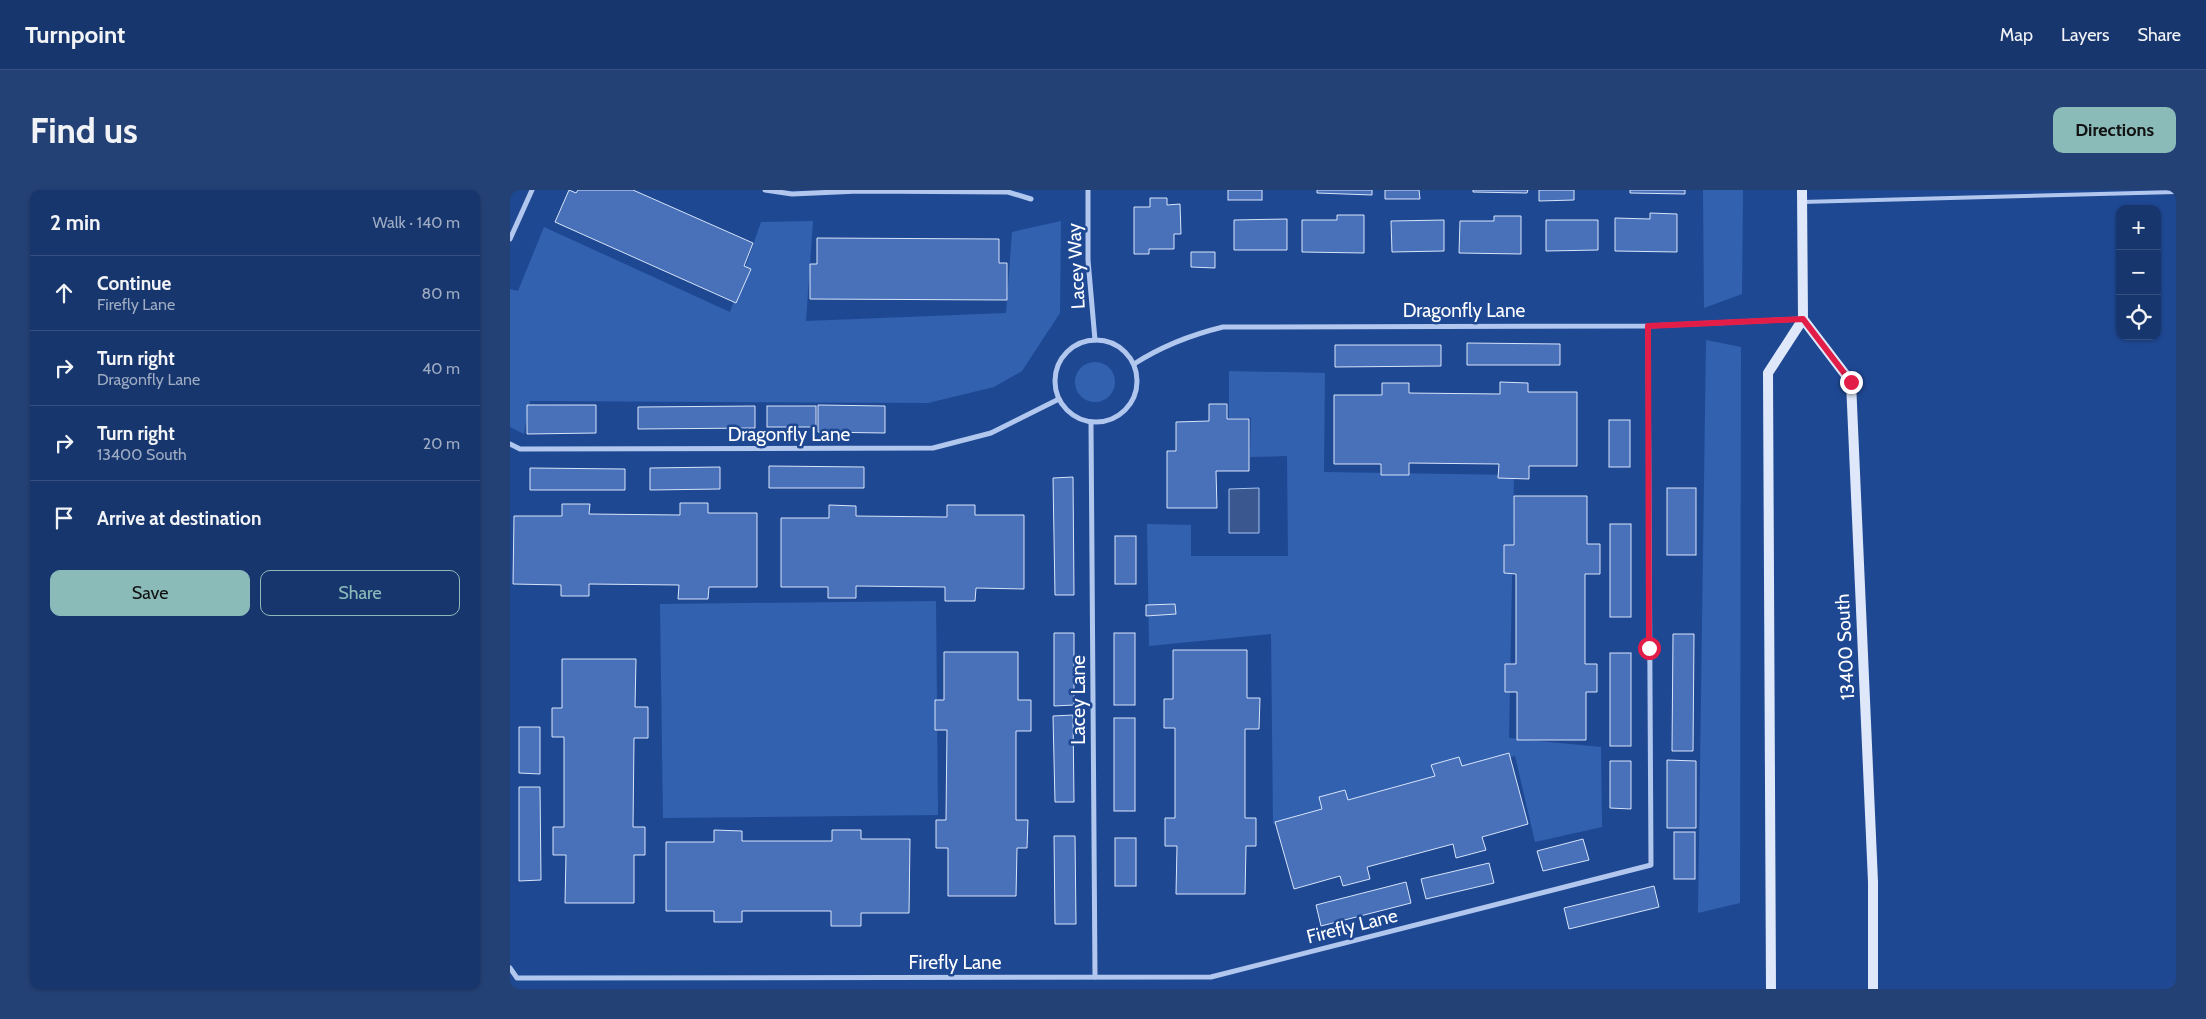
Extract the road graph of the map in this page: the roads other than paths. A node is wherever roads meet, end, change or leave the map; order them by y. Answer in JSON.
{"nodes":[{"id":1,"x":532,"y":190,"type":"edge"},
{"id":2,"x":766,"y":190,"type":"edge"},
{"id":3,"x":859,"y":190,"type":"edge"},
{"id":4,"x":1088,"y":190,"type":"edge"},
{"id":5,"x":1802,"y":190,"type":"edge"},
{"id":6,"x":2176,"y":192,"type":"edge"},
{"id":7,"x":1030,"y":199,"type":"dead end"},
{"id":8,"x":1802,"y":202,"type":"junction"},
{"id":9,"x":510,"y":239,"type":"edge"},
{"id":10,"x":1803,"y":319,"type":"junction"},
{"id":11,"x":1648,"y":326,"type":"junction"},
{"id":12,"x":1096,"y":340,"type":"junction"},
{"id":13,"x":1134,"y":364,"type":"junction"},
{"id":14,"x":1059,"y":399,"type":"junction"},
{"id":15,"x":1091,"y":422,"type":"junction"},
{"id":16,"x":510,"y":444,"type":"edge"},
{"id":17,"x":510,"y":968,"type":"edge"},
{"id":18,"x":1095,"y":977,"type":"junction"},
{"id":19,"x":1772,"y":989,"type":"edge"},
{"id":20,"x":1873,"y":989,"type":"edge"}],
"edges":[{"from":1,"to":9,"type":"street"},
{"from":2,"to":3,"type":"street"},
{"from":3,"to":7,"type":"street"},
{"from":4,"to":12,"type":"street","name":"Lacey Way"},
{"from":5,"to":8,"type":"main road"},
{"from":6,"to":8,"type":"lane"},
{"from":8,"to":10,"type":"main road"},
{"from":10,"to":11,"type":"street","name":"Dragonfly Lane"},
{"from":10,"to":19,"type":"main road"},
{"from":10,"to":20,"type":"main road","name":"13400 South"},
{"from":11,"to":13,"type":"street","name":"Dragonfly Lane"},
{"from":11,"to":18,"type":"street","name":"Firefly Lane"},
{"from":12,"to":13,"type":"street"},
{"from":12,"to":14,"type":"street"},
{"from":13,"to":15,"type":"street"},
{"from":14,"to":15,"type":"street"},
{"from":14,"to":16,"type":"street","name":"Dragonfly Lane"},
{"from":15,"to":18,"type":"street","name":"Lacey Lane"},
{"from":17,"to":18,"type":"street","name":"Firefly Lane"}]}
